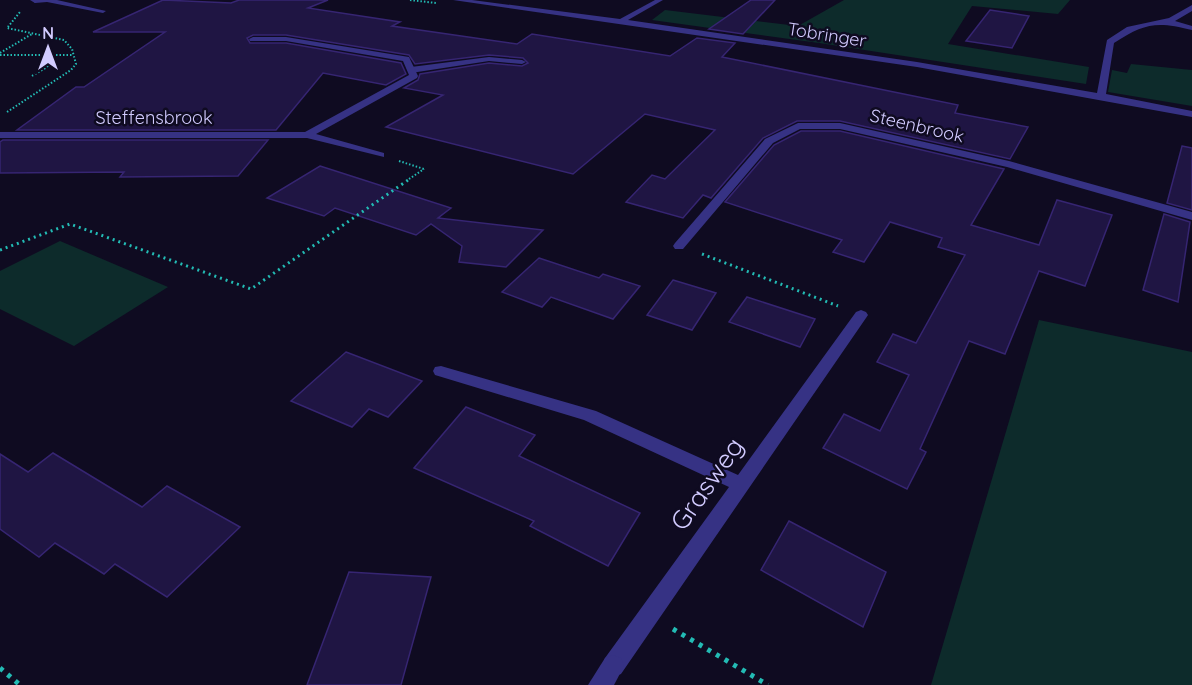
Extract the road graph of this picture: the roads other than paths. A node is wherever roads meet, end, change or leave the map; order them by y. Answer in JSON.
{"nodes":[{"id":1,"x":34,"y":0,"type":"edge"},
{"id":2,"x":456,"y":0,"type":"edge"},
{"id":3,"x":660,"y":0,"type":"edge"},
{"id":4,"x":1192,"y":7,"type":"edge"},
{"id":5,"x":103,"y":11,"type":"dead end"},
{"id":6,"x":622,"y":21,"type":"junction"},
{"id":7,"x":1167,"y":21,"type":"junction"},
{"id":8,"x":1192,"y":28,"type":"edge"},
{"id":9,"x":253,"y":39,"type":"dead end"},
{"id":10,"x":522,"y":62,"type":"dead end"},
{"id":11,"x":411,"y":70,"type":"junction"},
{"id":12,"x":1101,"y":95,"type":"junction"},
{"id":13,"x":1192,"y":114,"type":"edge"},
{"id":14,"x":0,"y":135,"type":"edge"},
{"id":15,"x":307,"y":135,"type":"junction"},
{"id":16,"x":380,"y":155,"type":"dead end"},
{"id":17,"x":1192,"y":216,"type":"edge"},
{"id":18,"x":680,"y":246,"type":"road end"},
{"id":19,"x":861,"y":315,"type":"road end"},
{"id":20,"x":441,"y":371,"type":"dead end"},
{"id":21,"x":742,"y":485,"type":"junction"},
{"id":22,"x":600,"y":685,"type":"edge"}],
"edges":[{"from":1,"to":5,"type":"street"},
{"from":2,"to":6,"type":"street","name":"Tobringer"},
{"from":3,"to":6,"type":"street"},
{"from":4,"to":7,"type":"street"},
{"from":6,"to":12,"type":"street","name":"Tobringer"},
{"from":7,"to":8,"type":"street"},
{"from":7,"to":12,"type":"street"},
{"from":9,"to":11,"type":"street"},
{"from":10,"to":11,"type":"street"},
{"from":11,"to":15,"type":"street","name":"Steffensbrook"},
{"from":12,"to":13,"type":"street","name":"Tobringer"},
{"from":14,"to":15,"type":"street","name":"Steffensbrook"},
{"from":15,"to":16,"type":"street","name":"Steffensbrook"},
{"from":17,"to":18,"type":"street","name":"Steenbrook"},
{"from":19,"to":21,"type":"street","name":"Grasweg"},
{"from":20,"to":21,"type":"street"},
{"from":21,"to":22,"type":"street","name":"Grasweg"}]}
